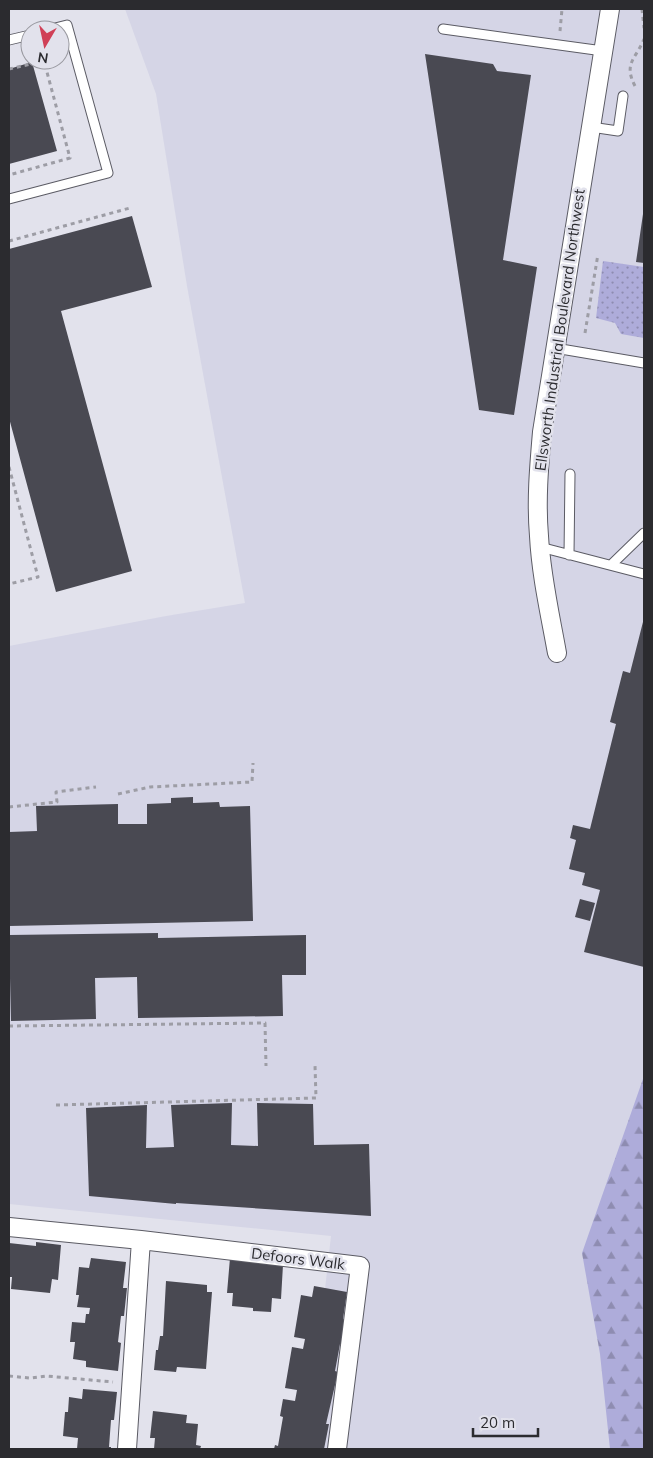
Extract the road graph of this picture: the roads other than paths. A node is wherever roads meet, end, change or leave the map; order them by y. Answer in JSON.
{"nodes":[{"id":1,"x":610,"y":9,"type":"edge"},
{"id":2,"x":443,"y":29,"type":"dead end"},
{"id":3,"x":70,"y":39,"type":"edge"},
{"id":4,"x":603,"y":51,"type":"junction"},
{"id":5,"x":623,"y":96,"type":"dead end"},
{"id":6,"x":591,"y":127,"type":"junction"},
{"id":7,"x":9,"y":199,"type":"edge"},
{"id":8,"x":555,"y":348,"type":"junction"},
{"id":9,"x":644,"y":363,"type":"edge"},
{"id":10,"x":570,"y":474,"type":"dead end"},
{"id":11,"x":644,"y":533,"type":"edge"},
{"id":12,"x":540,"y":547,"type":"junction"},
{"id":13,"x":569,"y":555,"type":"junction"},
{"id":14,"x":611,"y":565,"type":"junction"},
{"id":15,"x":644,"y":574,"type":"edge"},
{"id":16,"x":557,"y":653,"type":"dead end"},
{"id":17,"x":9,"y":1227,"type":"edge"},
{"id":18,"x":142,"y":1240,"type":"junction"},
{"id":19,"x":128,"y":1449,"type":"edge"},
{"id":20,"x":337,"y":1449,"type":"edge"}],
"edges":[{"from":1,"to":4,"type":"street","name":"Ellsworth Industrial Boulevard Northwest"},
{"from":2,"to":4,"type":"lane"},
{"from":3,"to":7,"type":"lane"},
{"from":4,"to":6,"type":"street","name":"Ellsworth Industrial Boulevard Northwest"},
{"from":5,"to":6,"type":"lane"},
{"from":6,"to":8,"type":"street","name":"Ellsworth Industrial Boulevard Northwest"},
{"from":8,"to":9,"type":"lane"},
{"from":8,"to":12,"type":"street","name":"Ellsworth Industrial Boulevard Northwest"},
{"from":10,"to":13,"type":"lane"},
{"from":11,"to":14,"type":"lane"},
{"from":12,"to":13,"type":"lane"},
{"from":12,"to":16,"type":"street","name":"Ellsworth Industrial Boulevard Northwest"},
{"from":13,"to":14,"type":"lane"},
{"from":14,"to":15,"type":"lane"},
{"from":17,"to":18,"type":"street","name":"Defoors Walk"},
{"from":18,"to":19,"type":"street"},
{"from":18,"to":20,"type":"street","name":"Defoors Walk"}]}
